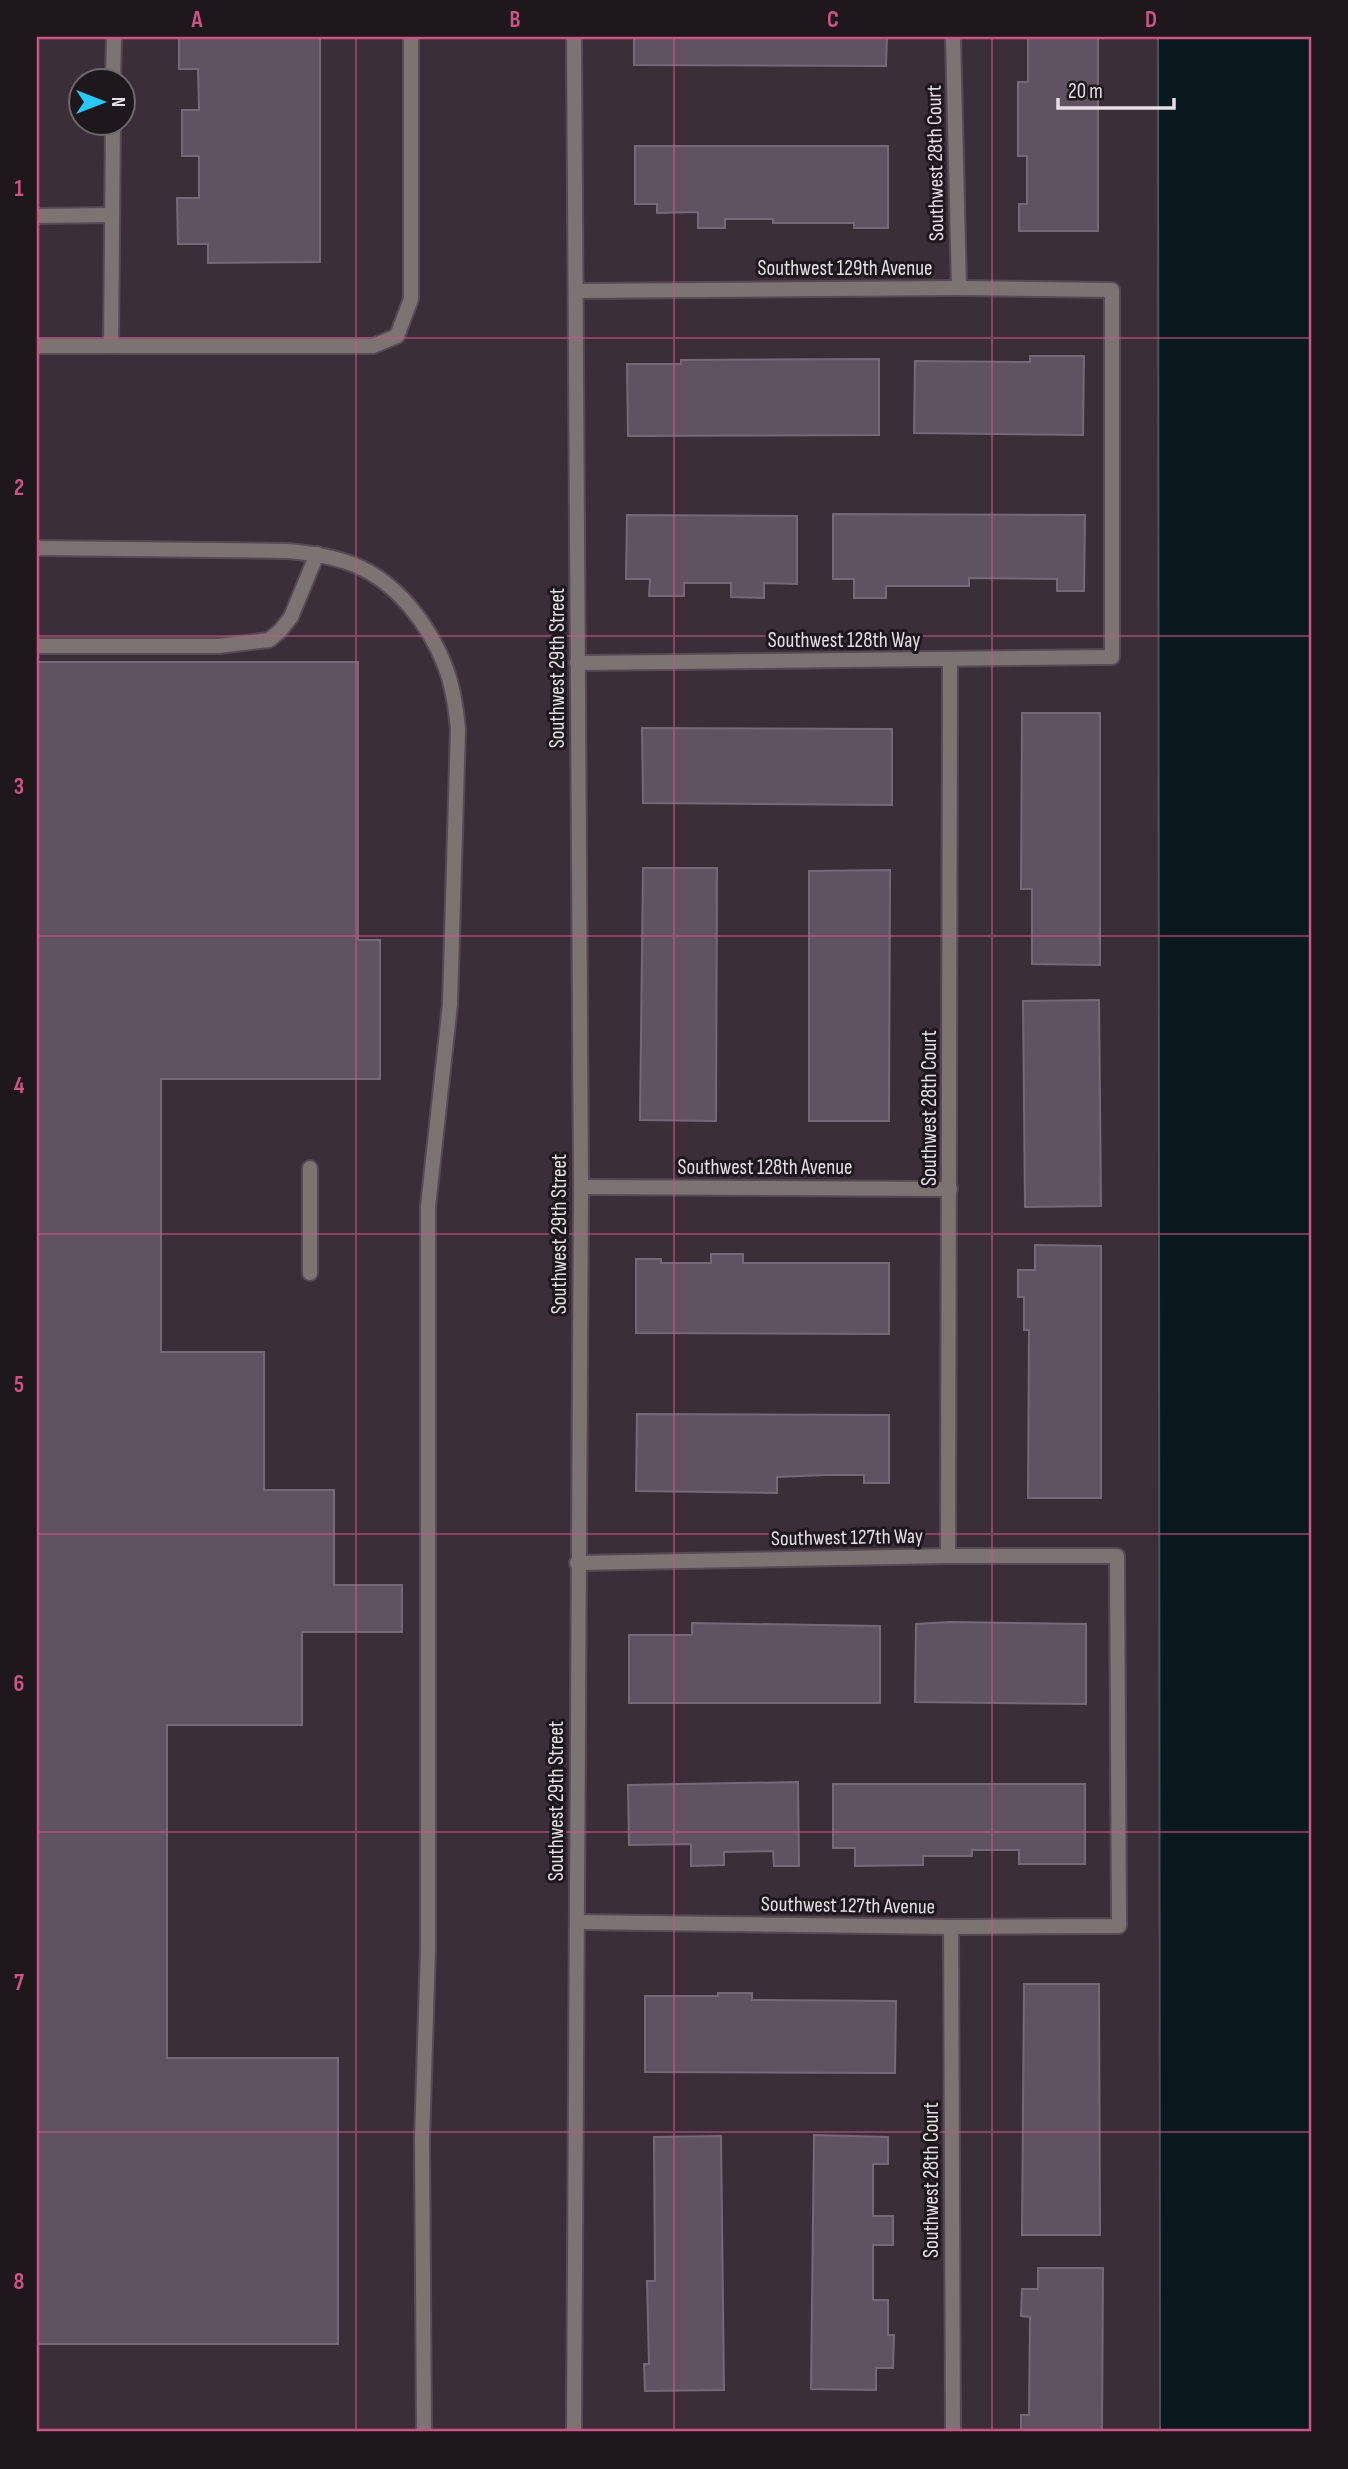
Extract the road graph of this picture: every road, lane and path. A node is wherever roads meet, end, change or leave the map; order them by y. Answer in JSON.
{"nodes":[{"id":1,"x":114,"y":37,"type":"edge"},
{"id":2,"x":411,"y":37,"type":"edge"},
{"id":3,"x":574,"y":37,"type":"edge"},
{"id":4,"x":953,"y":37,"type":"edge"},
{"id":5,"x":113,"y":66,"type":"edge"},
{"id":6,"x":113,"y":136,"type":"edge"},
{"id":7,"x":112,"y":215,"type":"junction"},
{"id":8,"x":37,"y":216,"type":"edge"},
{"id":9,"x":959,"y":288,"type":"junction"},
{"id":10,"x":577,"y":291,"type":"junction"},
{"id":11,"x":37,"y":346,"type":"edge"},
{"id":12,"x":111,"y":346,"type":"junction"},
{"id":13,"x":37,"y":548,"type":"edge"},
{"id":14,"x":317,"y":554,"type":"junction"},
{"id":15,"x":37,"y":646,"type":"edge"},
{"id":16,"x":1112,"y":657,"type":"joint"},
{"id":17,"x":950,"y":660,"type":"junction"},
{"id":18,"x":577,"y":663,"type":"junction"},
{"id":19,"x":310,"y":1168,"type":"dead end"},
{"id":20,"x":580,"y":1187,"type":"junction"},
{"id":21,"x":950,"y":1189,"type":"junction"},
{"id":22,"x":310,"y":1273,"type":"dead end"},
{"id":23,"x":948,"y":1556,"type":"junction"},
{"id":24,"x":577,"y":1563,"type":"junction"},
{"id":25,"x":577,"y":1922,"type":"junction"},
{"id":26,"x":1119,"y":1926,"type":"joint"},
{"id":27,"x":951,"y":1927,"type":"junction"},
{"id":28,"x":424,"y":2432,"type":"edge"},
{"id":29,"x":574,"y":2432,"type":"edge"},
{"id":30,"x":953,"y":2432,"type":"edge"}],
"edges":[{"from":1,"to":5,"type":"street"},
{"from":2,"to":12,"type":"street"},
{"from":3,"to":10,"type":"street","name":"Southwest 29th Street"},
{"from":4,"to":9,"type":"street","name":"Southwest 28th Court"},
{"from":6,"to":7,"type":"street"},
{"from":7,"to":8,"type":"street"},
{"from":7,"to":12,"type":"street"},
{"from":9,"to":10,"type":"street","name":"Southwest 129th Avenue"},
{"from":9,"to":16,"type":"street","name":"Southwest 129th Avenue"},
{"from":10,"to":18,"type":"street","name":"Southwest 29th Street"},
{"from":11,"to":12,"type":"street"},
{"from":13,"to":14,"type":"street"},
{"from":14,"to":15,"type":"street"},
{"from":14,"to":28,"type":"street"},
{"from":16,"to":17,"type":"street","name":"Southwest 128th Way"},
{"from":17,"to":18,"type":"street","name":"Southwest 128th Way"},
{"from":17,"to":21,"type":"street","name":"Southwest 28th Court"},
{"from":18,"to":20,"type":"street","name":"Southwest 29th Street"},
{"from":19,"to":22,"type":"street"},
{"from":20,"to":21,"type":"street","name":"Southwest 128th Avenue"},
{"from":20,"to":24,"type":"street","name":"Southwest 29th Street"},
{"from":21,"to":23,"type":"street","name":"Southwest 28th Court"},
{"from":23,"to":24,"type":"street","name":"Southwest 127th Way"},
{"from":23,"to":26,"type":"street","name":"Southwest 127th Way"},
{"from":24,"to":25,"type":"street","name":"Southwest 29th Street"},
{"from":25,"to":27,"type":"street","name":"Southwest 127th Avenue"},
{"from":25,"to":29,"type":"street","name":"Southwest 29th Street"},
{"from":26,"to":27,"type":"street","name":"Southwest 127th Avenue"},
{"from":27,"to":30,"type":"street","name":"Southwest 28th Court"}]}
